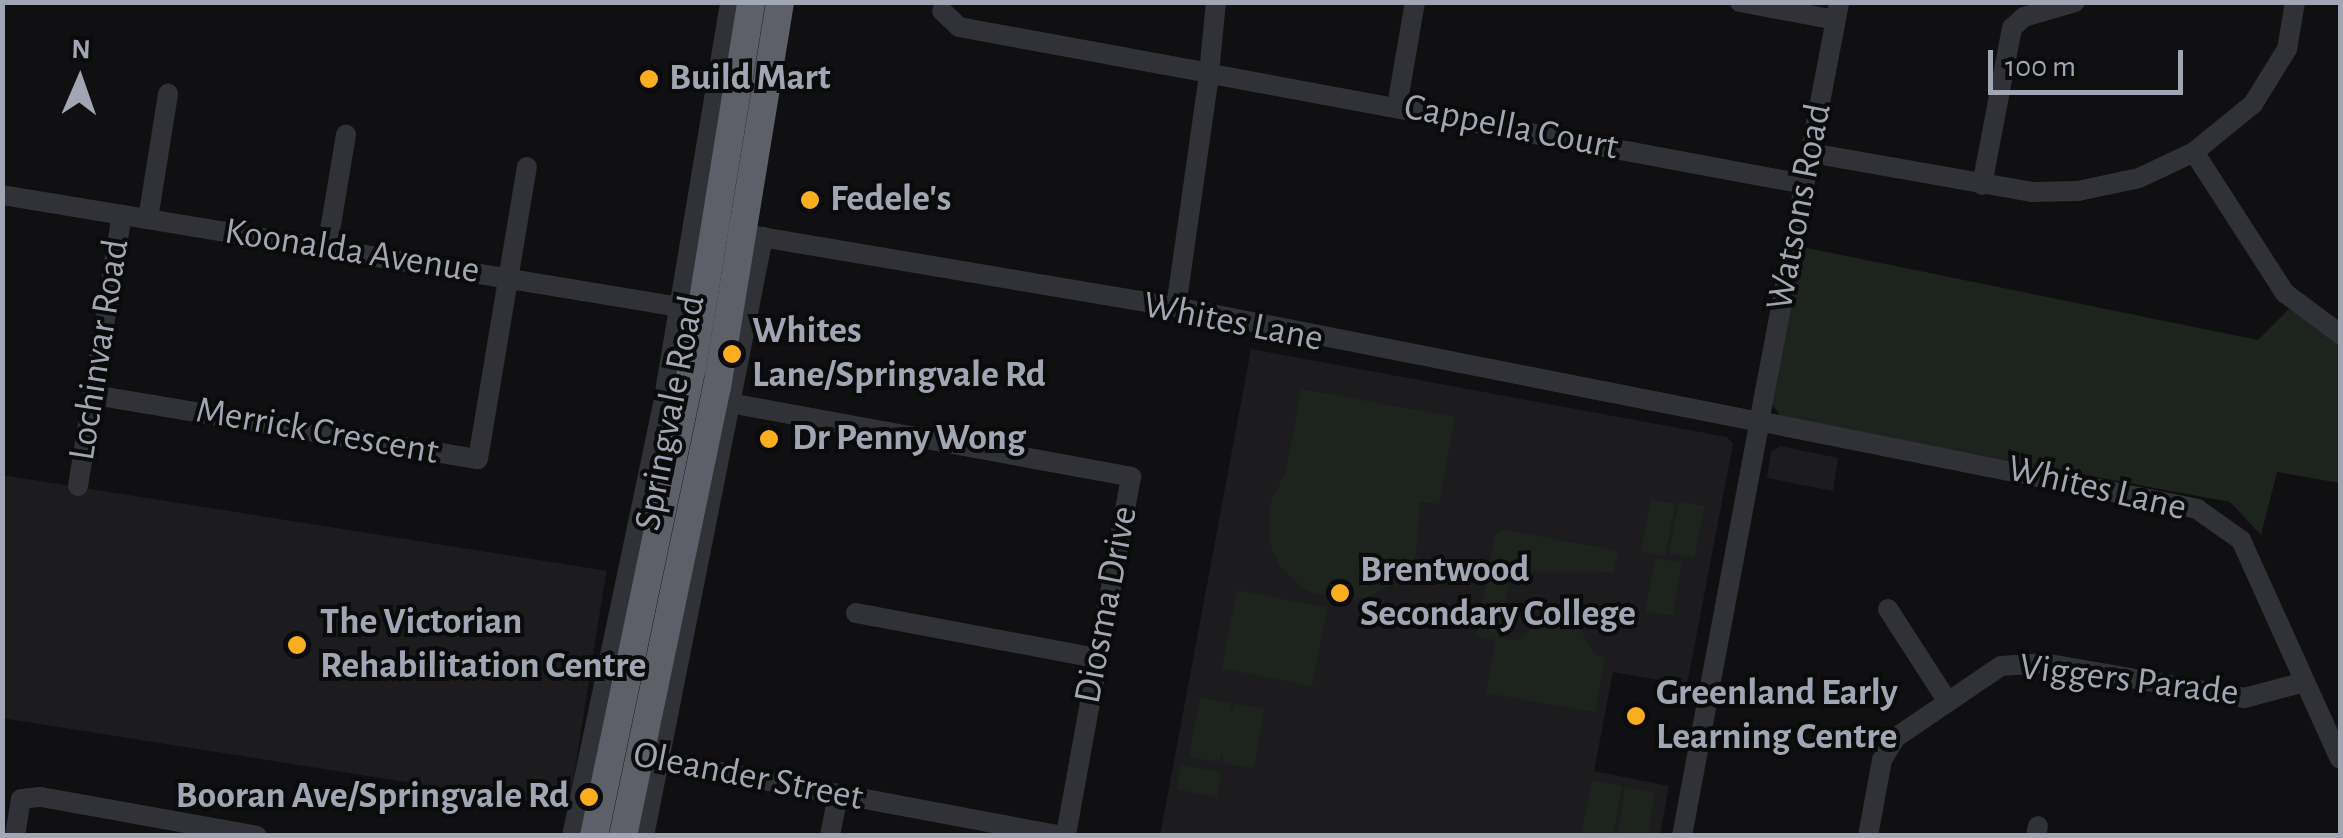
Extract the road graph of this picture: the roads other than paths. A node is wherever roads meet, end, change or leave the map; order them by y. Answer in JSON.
{"nodes":[{"id":1,"x":730,"y":2,"type":"edge"},
{"id":2,"x":751,"y":2,"type":"edge"},
{"id":3,"x":780,"y":2,"type":"edge"},
{"id":4,"x":1216,"y":2,"type":"edge"},
{"id":5,"x":1414,"y":2,"type":"edge"},
{"id":6,"x":1740,"y":2,"type":"edge"},
{"id":7,"x":2075,"y":2,"type":"edge"},
{"id":8,"x":2296,"y":2,"type":"edge"},
{"id":9,"x":942,"y":11,"type":"dead end"},
{"id":10,"x":1837,"y":11,"type":"edge"},
{"id":11,"x":1208,"y":73,"type":"junction"},
{"id":12,"x":168,"y":94,"type":"dead end"},
{"id":13,"x":1398,"y":106,"type":"junction"},
{"id":14,"x":346,"y":135,"type":"dead end"},
{"id":15,"x":1810,"y":152,"type":"junction"},
{"id":16,"x":2194,"y":152,"type":"junction"},
{"id":17,"x":527,"y":167,"type":"dead end"},
{"id":18,"x":1804,"y":184,"type":"junction"},
{"id":19,"x":1982,"y":185,"type":"junction"},
{"id":20,"x":2,"y":194,"type":"edge"},
{"id":21,"x":122,"y":214,"type":"junction"},
{"id":22,"x":148,"y":218,"type":"junction"},
{"id":23,"x":740,"y":233,"type":"junction"},
{"id":24,"x":327,"y":248,"type":"junction"},
{"id":25,"x":509,"y":279,"type":"junction"},
{"id":26,"x":1176,"y":308,"type":"junction"},
{"id":27,"x":690,"y":309,"type":"junction"},
{"id":28,"x":2340,"y":334,"type":"edge"},
{"id":29,"x":94,"y":395,"type":"junction"},
{"id":30,"x":735,"y":404,"type":"junction"},
{"id":31,"x":1759,"y":421,"type":"junction"},
{"id":32,"x":78,"y":486,"type":"dead end"},
{"id":33,"x":1888,"y":609,"type":"dead end"},
{"id":34,"x":856,"y":613,"type":"dead end"},
{"id":35,"x":1097,"y":658,"type":"junction"},
{"id":36,"x":2306,"y":682,"type":"junction"},
{"id":37,"x":1946,"y":699,"type":"junction"},
{"id":38,"x":609,"y":711,"type":"junction"},
{"id":39,"x":637,"y":756,"type":"junction"},
{"id":40,"x":2340,"y":759,"type":"edge"},
{"id":41,"x":838,"y":794,"type":"junction"},
{"id":42,"x":15,"y":836,"type":"edge"},
{"id":43,"x":257,"y":836,"type":"edge"},
{"id":44,"x":572,"y":836,"type":"edge"},
{"id":45,"x":594,"y":836,"type":"edge"},
{"id":46,"x":623,"y":836,"type":"edge"},
{"id":47,"x":644,"y":836,"type":"edge"},
{"id":48,"x":830,"y":836,"type":"edge"},
{"id":49,"x":1064,"y":836,"type":"edge"},
{"id":50,"x":1682,"y":836,"type":"edge"},
{"id":51,"x":1868,"y":836,"type":"edge"}],
"edges":[{"from":1,"to":27,"type":"street","name":"Springvale Road"},
{"from":2,"to":23,"type":"highway","name":"Springvale Road"},
{"from":3,"to":23,"type":"highway","name":"Springvale Road"},
{"from":4,"to":11,"type":"street"},
{"from":5,"to":13,"type":"street"},
{"from":6,"to":10,"type":"street"},
{"from":7,"to":19,"type":"street"},
{"from":8,"to":16,"type":"street"},
{"from":9,"to":11,"type":"street","name":"Cappella Court"},
{"from":10,"to":15,"type":"street","name":"Watsons Road"},
{"from":11,"to":13,"type":"street","name":"Cappella Court"},
{"from":11,"to":26,"type":"street"},
{"from":12,"to":22,"type":"street"},
{"from":13,"to":18,"type":"street","name":"Cappella Court"},
{"from":14,"to":24,"type":"street"},
{"from":15,"to":18,"type":"street","name":"Watsons Road"},
{"from":15,"to":19,"type":"street"},
{"from":16,"to":19,"type":"street"},
{"from":16,"to":28,"type":"street"},
{"from":17,"to":25,"type":"street"},
{"from":18,"to":31,"type":"street","name":"Watsons Road"},
{"from":20,"to":21,"type":"street","name":"Koonalda Avenue"},
{"from":21,"to":22,"type":"street","name":"Koonalda Avenue"},
{"from":21,"to":29,"type":"street","name":"Lochinvar Road"},
{"from":22,"to":24,"type":"street","name":"Koonalda Avenue"},
{"from":23,"to":26,"type":"street","name":"Whites Lane"},
{"from":23,"to":27,"type":"highway","name":"Springvale Road"},
{"from":23,"to":30,"type":"street","name":"Springvale Road"},
{"from":23,"to":39,"type":"highway","name":"Springvale Road"},
{"from":24,"to":25,"type":"street","name":"Koonalda Avenue"},
{"from":25,"to":27,"type":"street","name":"Koonalda Avenue"},
{"from":25,"to":29,"type":"street","name":"Merrick Crescent"},
{"from":26,"to":31,"type":"street","name":"Whites Lane"},
{"from":27,"to":38,"type":"highway","name":"Springvale Road"},
{"from":29,"to":32,"type":"street","name":"Lochinvar Road"},
{"from":30,"to":35,"type":"street","name":"Diosma Drive"},
{"from":30,"to":39,"type":"street","name":"Springvale Road"},
{"from":31,"to":36,"type":"street","name":"Whites Lane"},
{"from":31,"to":50,"type":"street","name":"Watsons Road"},
{"from":33,"to":37,"type":"street"},
{"from":34,"to":35,"type":"street"},
{"from":35,"to":49,"type":"street","name":"Diosma Drive"},
{"from":36,"to":37,"type":"street","name":"Viggers Parade"},
{"from":36,"to":40,"type":"street","name":"Whites Lane"},
{"from":37,"to":51,"type":"street","name":"Viggers Parade"},
{"from":38,"to":39,"type":"highway","name":"Springvale Road"},
{"from":38,"to":44,"type":"street","name":"Springvale Road"},
{"from":39,"to":41,"type":"street","name":"Oleander Street"},
{"from":39,"to":45,"type":"highway","name":"Springvale Road"},
{"from":39,"to":46,"type":"highway","name":"Springvale Road"},
{"from":39,"to":47,"type":"street","name":"Springvale Road"},
{"from":41,"to":48,"type":"street"},
{"from":41,"to":49,"type":"street","name":"Oleander Street"},
{"from":42,"to":43,"type":"street"}]}
